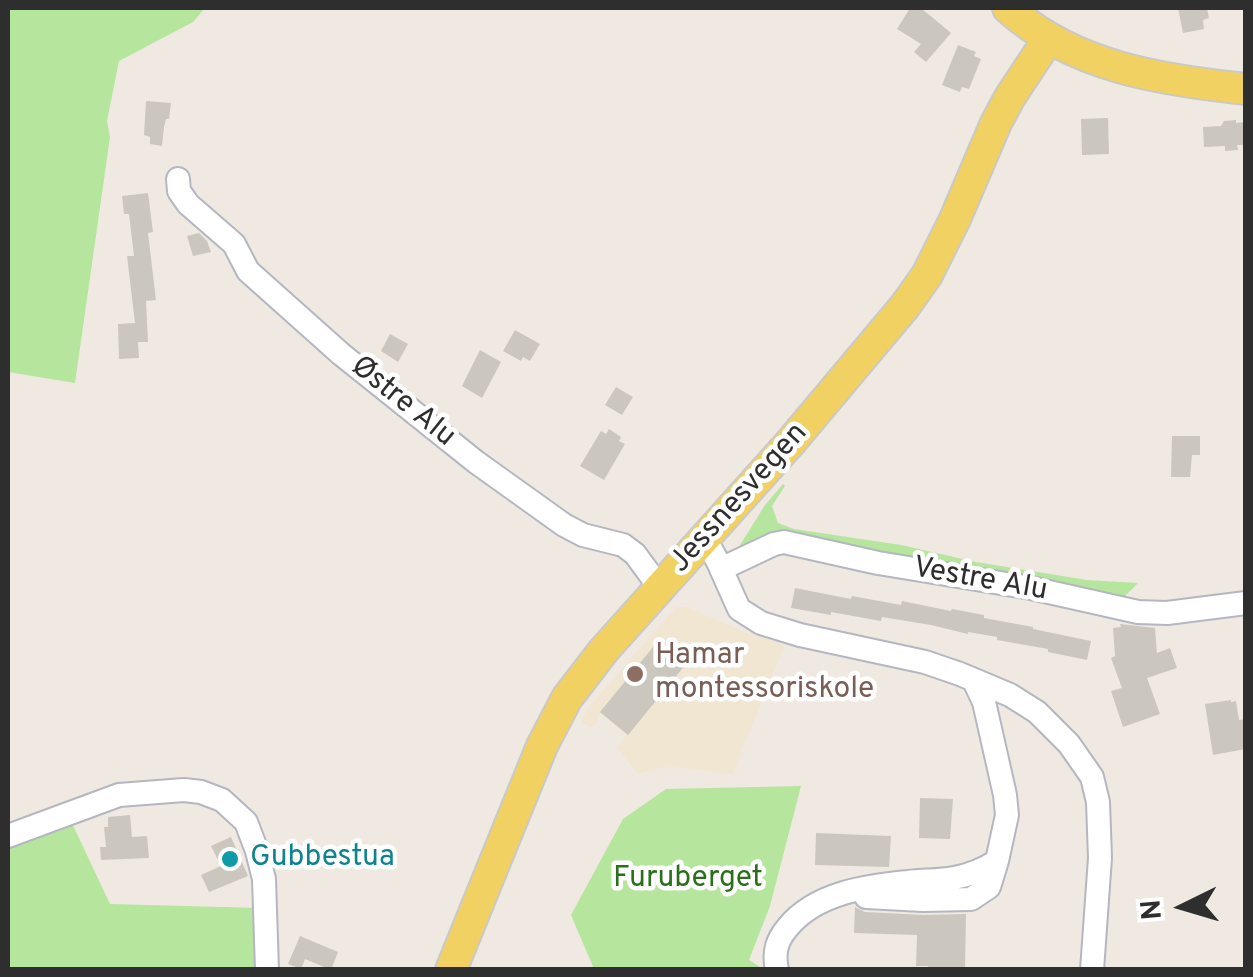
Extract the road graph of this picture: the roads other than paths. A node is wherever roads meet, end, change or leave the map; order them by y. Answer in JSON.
{"nodes":[{"id":1,"x":1008,"y":8,"type":"edge"},
{"id":2,"x":1049,"y":38,"type":"junction"},
{"id":3,"x":1246,"y":90,"type":"edge"},
{"id":4,"x":178,"y":178,"type":"dead end"},
{"id":5,"x":702,"y":542,"type":"junction"},
{"id":6,"x":721,"y":570,"type":"junction"},
{"id":7,"x":660,"y":588,"type":"junction"},
{"id":8,"x":1246,"y":602,"type":"edge"},
{"id":9,"x":974,"y":681,"type":"junction"},
{"id":10,"x":8,"y":836,"type":"edge"},
{"id":11,"x":268,"y":970,"type":"edge"},
{"id":12,"x":451,"y":970,"type":"edge"},
{"id":13,"x":777,"y":970,"type":"edge"},
{"id":14,"x":1092,"y":970,"type":"edge"}],
"edges":[{"from":1,"to":2,"type":"main road"},
{"from":2,"to":3,"type":"main road"},
{"from":2,"to":5,"type":"main road","name":"Jessnesvegen"},
{"from":4,"to":7,"type":"street","name":"Østre Alu"},
{"from":5,"to":6,"type":"street"},
{"from":5,"to":7,"type":"main road","name":"Jessnesvegen"},
{"from":6,"to":8,"type":"street","name":"Vestre Alu"},
{"from":6,"to":9,"type":"street"},
{"from":7,"to":12,"type":"main road","name":"Jessnesvegen"},
{"from":9,"to":13,"type":"street"},
{"from":9,"to":14,"type":"street"},
{"from":10,"to":11,"type":"street"}]}
